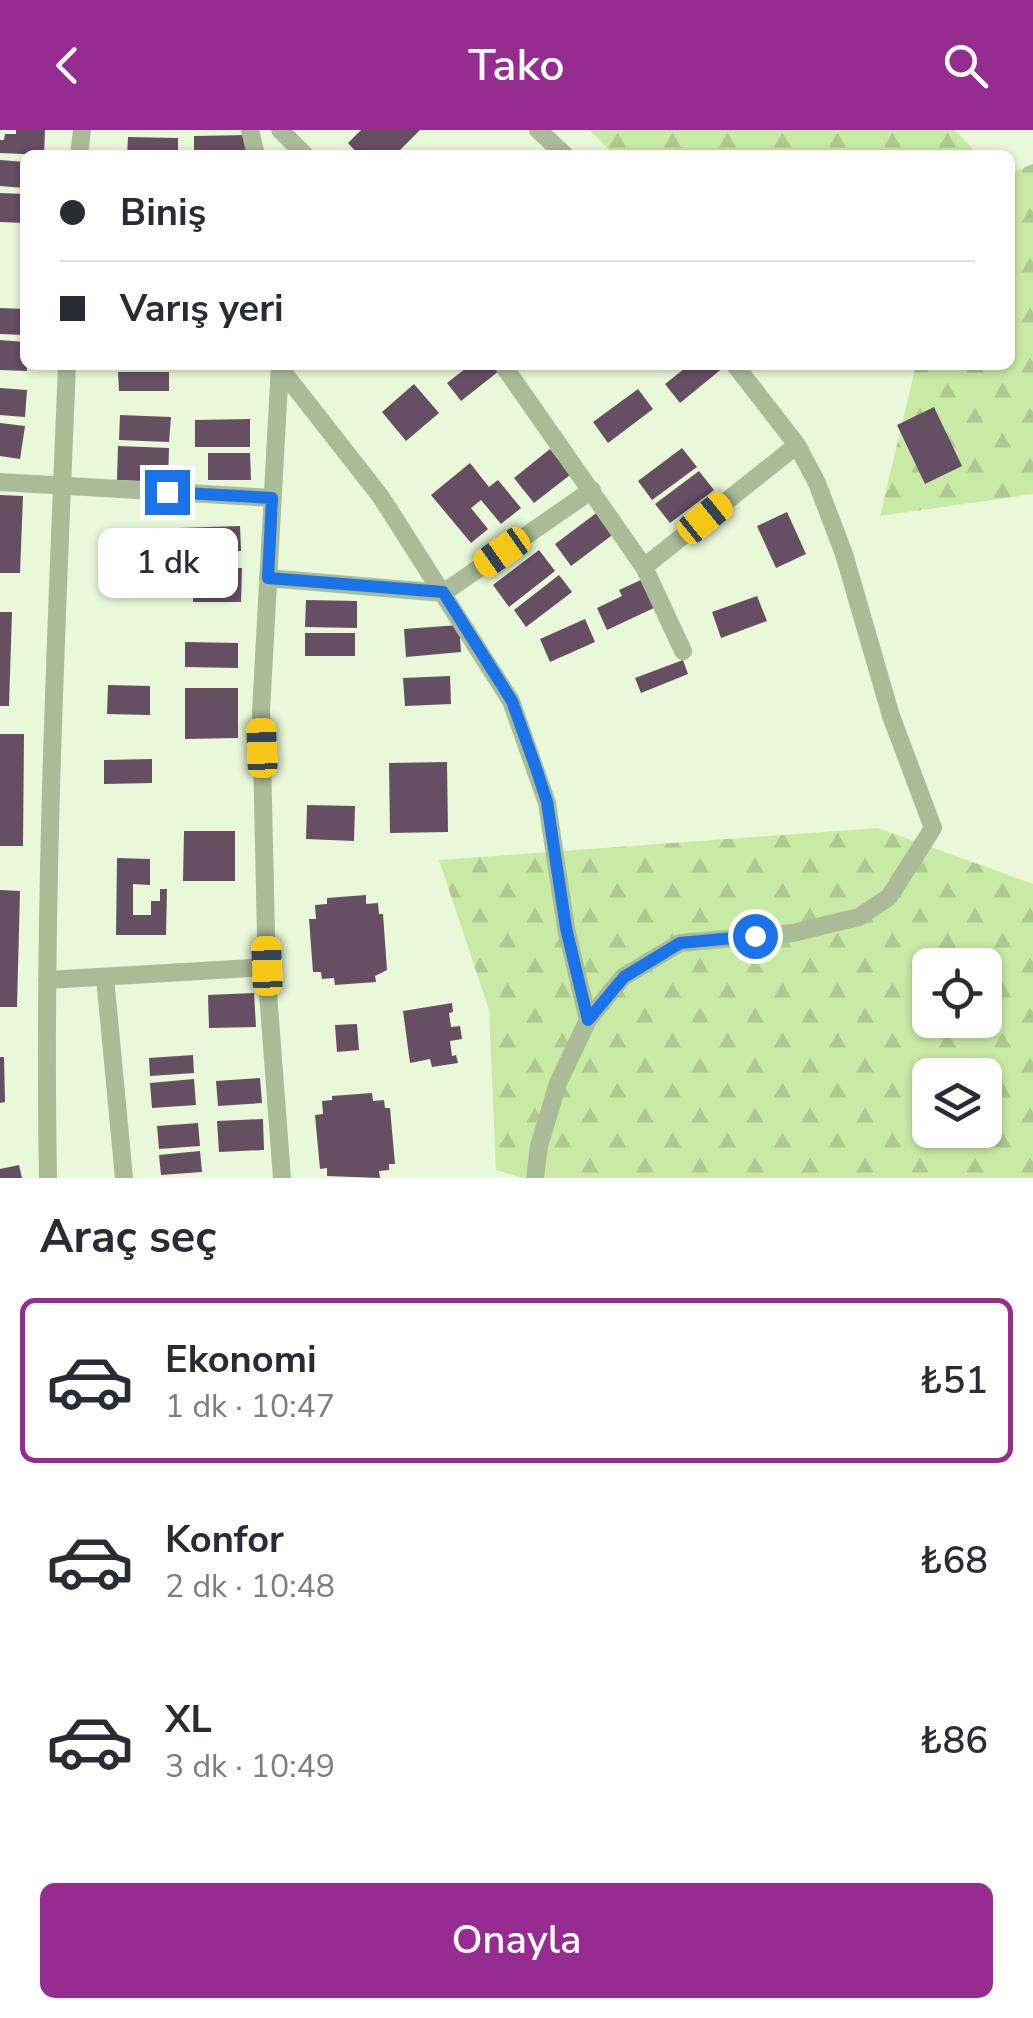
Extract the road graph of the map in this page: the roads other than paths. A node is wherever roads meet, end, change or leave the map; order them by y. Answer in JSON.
{"nodes":[{"id":1,"x":280,"y":130,"type":"edge"},
{"id":2,"x":538,"y":130,"type":"edge"},
{"id":3,"x":300,"y":150,"type":"edge"},
{"id":4,"x":560,"y":150,"type":"edge"},
{"id":5,"x":66,"y":370,"type":"edge"},
{"id":6,"x":280,"y":370,"type":"edge"},
{"id":7,"x":282,"y":370,"type":"edge"},
{"id":8,"x":507,"y":370,"type":"edge"},
{"id":9,"x":740,"y":370,"type":"edge"},
{"id":10,"x":797,"y":445,"type":"junction"},
{"id":11,"x":0,"y":482,"type":"edge"},
{"id":12,"x":62,"y":486,"type":"junction"},
{"id":13,"x":592,"y":490,"type":"junction"},
{"id":14,"x":272,"y":498,"type":"junction"},
{"id":15,"x":644,"y":567,"type":"junction"},
{"id":16,"x":268,"y":578,"type":"junction"},
{"id":17,"x":443,"y":592,"type":"junction"},
{"id":18,"x":683,"y":651,"type":"dead end"},
{"id":19,"x":267,"y":966,"type":"junction"},
{"id":20,"x":105,"y":977,"type":"junction"},
{"id":21,"x":47,"y":980,"type":"junction"},
{"id":22,"x":588,"y":1020,"type":"junction"},
{"id":23,"x":48,"y":1178,"type":"edge"},
{"id":24,"x":124,"y":1178,"type":"edge"},
{"id":25,"x":282,"y":1178,"type":"edge"},
{"id":26,"x":535,"y":1178,"type":"edge"}],
"edges":[{"from":1,"to":3,"type":"street"},
{"from":2,"to":4,"type":"street"},
{"from":5,"to":12,"type":"street"},
{"from":6,"to":14,"type":"street"},
{"from":7,"to":17,"type":"street"},
{"from":8,"to":13,"type":"street"},
{"from":9,"to":10,"type":"street"},
{"from":10,"to":15,"type":"street"},
{"from":10,"to":22,"type":"street"},
{"from":11,"to":12,"type":"street"},
{"from":12,"to":14,"type":"street"},
{"from":12,"to":21,"type":"street"},
{"from":13,"to":15,"type":"street"},
{"from":13,"to":17,"type":"street"},
{"from":14,"to":16,"type":"street"},
{"from":15,"to":18,"type":"street"},
{"from":16,"to":17,"type":"street"},
{"from":16,"to":19,"type":"street"},
{"from":17,"to":22,"type":"street"},
{"from":19,"to":20,"type":"street"},
{"from":19,"to":25,"type":"street"},
{"from":20,"to":21,"type":"street"},
{"from":20,"to":24,"type":"street"},
{"from":21,"to":23,"type":"street"},
{"from":22,"to":26,"type":"street"}]}
